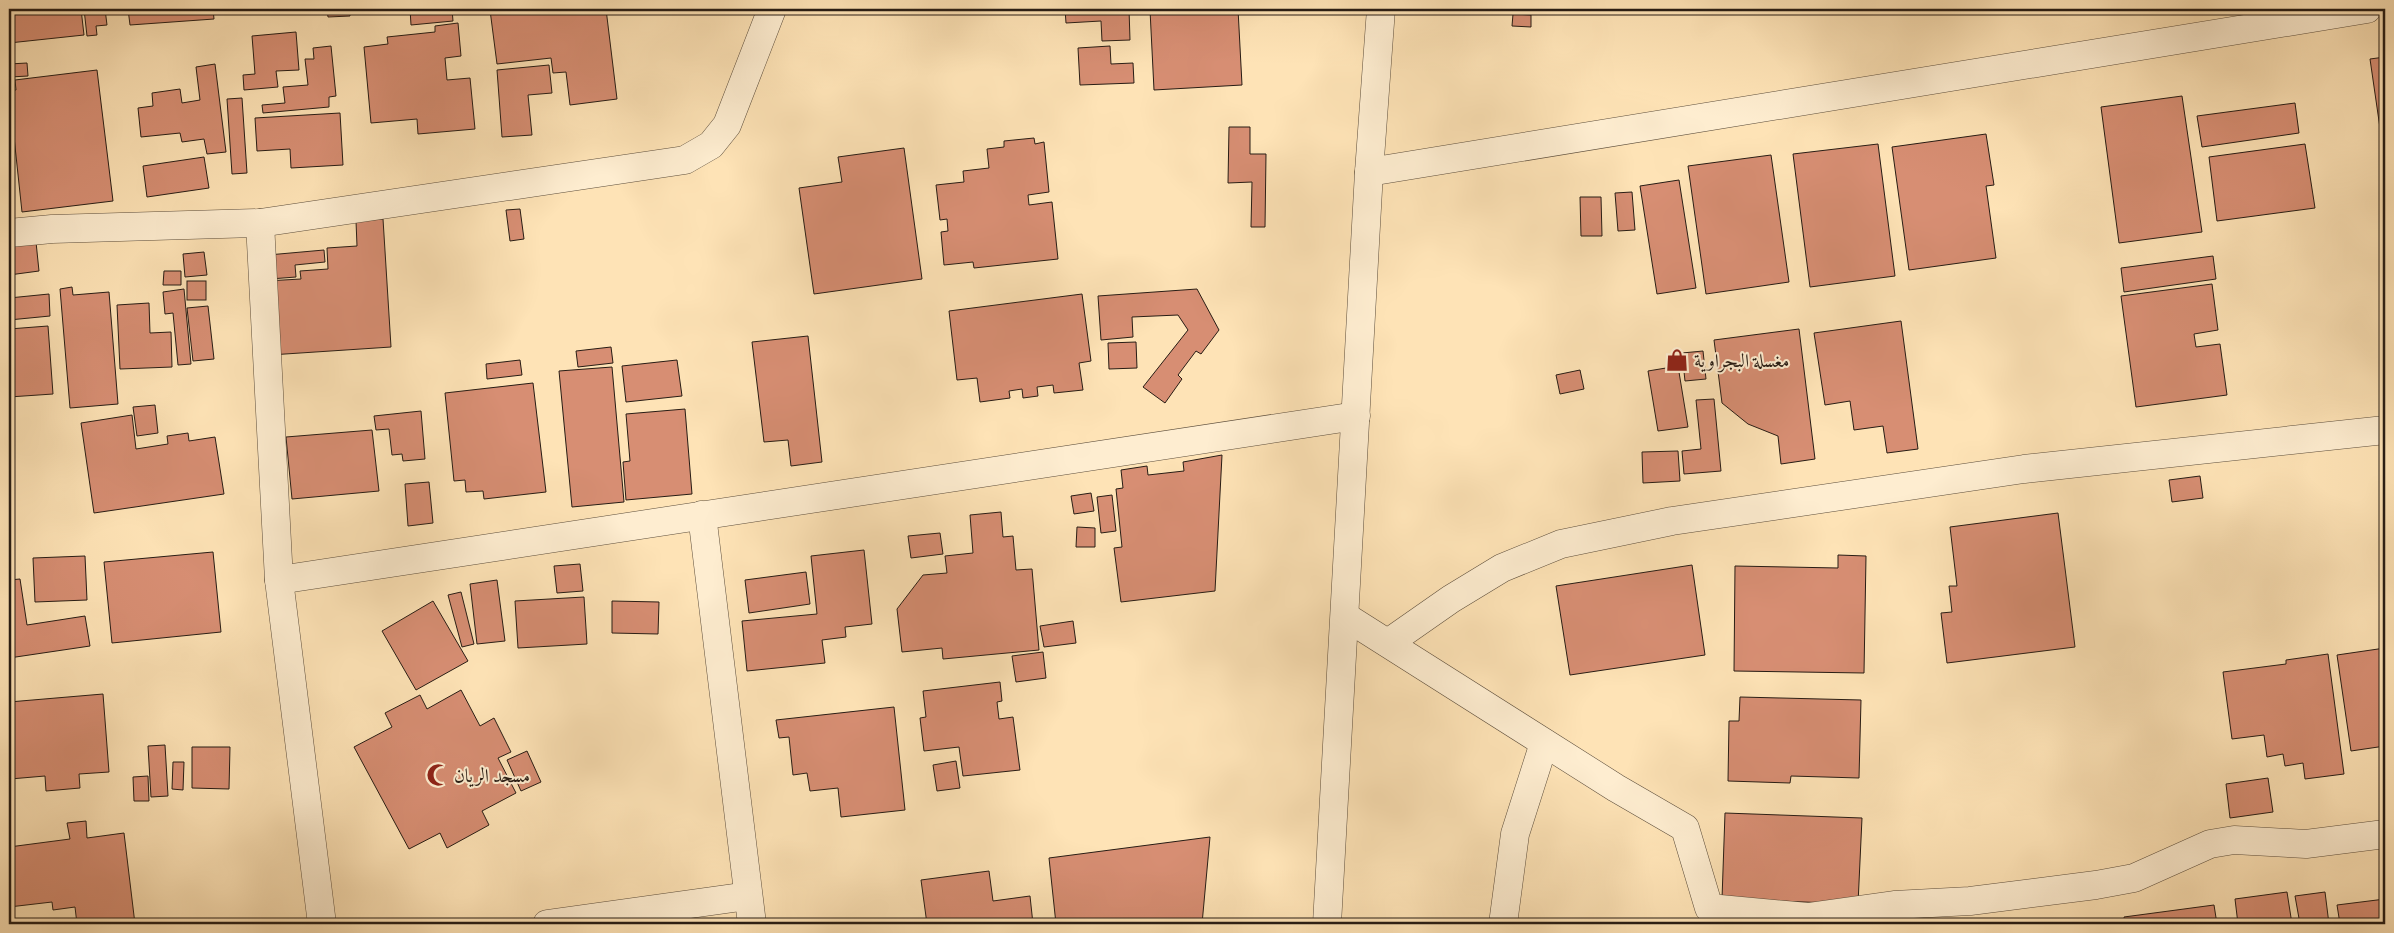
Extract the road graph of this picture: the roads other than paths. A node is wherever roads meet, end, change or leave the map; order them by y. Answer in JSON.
{"nodes":[{"id":1,"x":772,"y":9,"type":"edge"},
{"id":2,"x":1381,"y":9,"type":"edge"},
{"id":3,"x":2360,"y":9,"type":"edge"},
{"id":4,"x":1369,"y":172,"type":"junction"},
{"id":5,"x":260,"y":224,"type":"junction"},
{"id":6,"x":9,"y":233,"type":"edge"},
{"id":7,"x":1356,"y":416,"type":"junction"},
{"id":8,"x":2385,"y":430,"type":"edge"},
{"id":9,"x":702,"y":515,"type":"junction"},
{"id":10,"x":279,"y":580,"type":"junction"},
{"id":11,"x":1346,"y":617,"type":"junction"},
{"id":12,"x":1388,"y":643,"type":"junction"},
{"id":13,"x":1544,"y":743,"type":"junction"},
{"id":14,"x":2385,"y":834,"type":"edge"},
{"id":15,"x":748,"y":896,"type":"junction"},
{"id":16,"x":1894,"y":915,"type":"edge"},
{"id":17,"x":322,"y":924,"type":"edge"},
{"id":18,"x":548,"y":924,"type":"edge"},
{"id":19,"x":752,"y":924,"type":"edge"},
{"id":20,"x":1327,"y":924,"type":"edge"},
{"id":21,"x":1503,"y":924,"type":"edge"}],
"edges":[{"from":1,"to":5,"type":"street"},
{"from":2,"to":4,"type":"street"},
{"from":3,"to":4,"type":"street"},
{"from":4,"to":7,"type":"street"},
{"from":5,"to":6,"type":"street"},
{"from":5,"to":10,"type":"street"},
{"from":7,"to":9,"type":"street"},
{"from":7,"to":11,"type":"street"},
{"from":8,"to":12,"type":"street"},
{"from":9,"to":10,"type":"street"},
{"from":9,"to":15,"type":"street"},
{"from":10,"to":17,"type":"street"},
{"from":11,"to":12,"type":"street"},
{"from":11,"to":20,"type":"street"},
{"from":12,"to":13,"type":"street"},
{"from":13,"to":16,"type":"street"},
{"from":13,"to":21,"type":"street"},
{"from":14,"to":16,"type":"street"},
{"from":15,"to":18,"type":"street"},
{"from":15,"to":19,"type":"street"}]}
